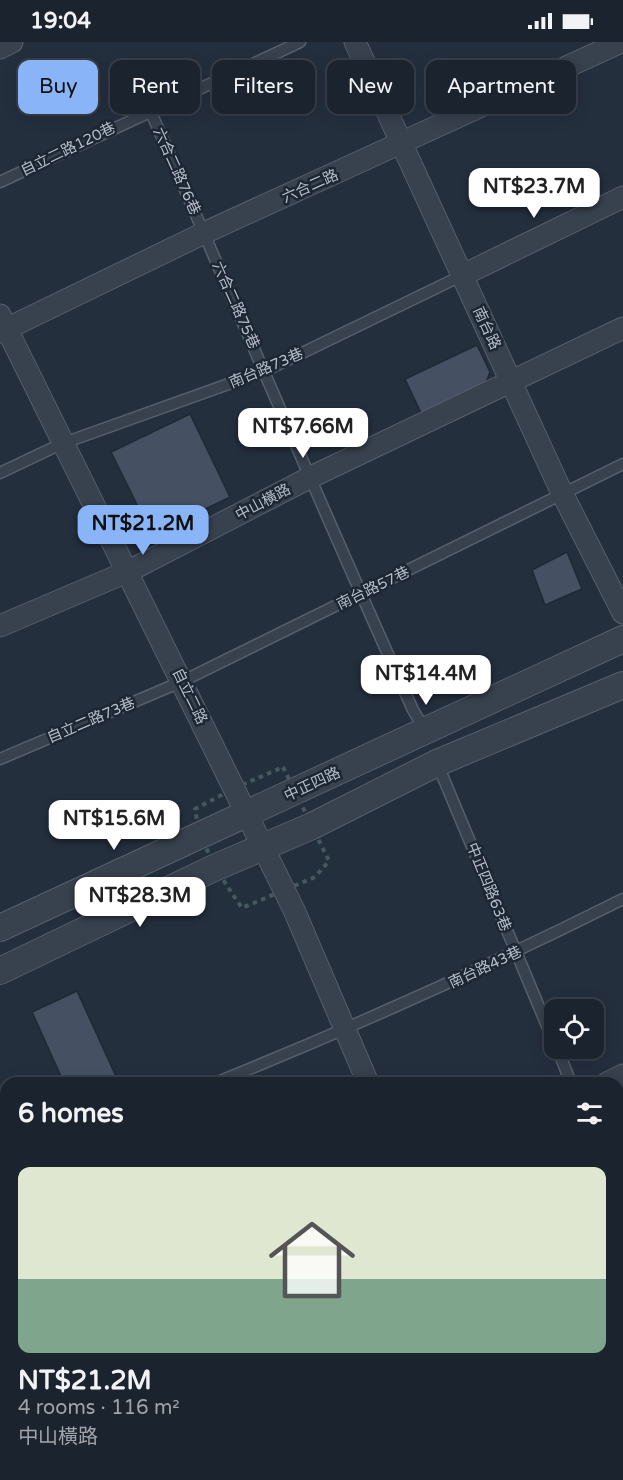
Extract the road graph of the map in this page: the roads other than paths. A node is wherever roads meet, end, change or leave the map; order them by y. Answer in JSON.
{"nodes":[{"id":1,"x":12,"y":42,"type":"edge"},
{"id":2,"x":300,"y":42,"type":"edge"},
{"id":3,"x":355,"y":42,"type":"edge"},
{"id":4,"x":621,"y":42,"type":"edge"},
{"id":5,"x":0,"y":48,"type":"edge"},
{"id":6,"x":200,"y":87,"type":"edge"},
{"id":7,"x":142,"y":114,"type":"edge"},
{"id":8,"x":152,"y":114,"type":"edge"},
{"id":9,"x":402,"y":144,"type":"junction"},
{"id":10,"x":0,"y":182,"type":"edge"},
{"id":11,"x":623,"y":197,"type":"edge"},
{"id":12,"x":204,"y":233,"type":"junction"},
{"id":13,"x":463,"y":275,"type":"junction"},
{"id":14,"x":2,"y":325,"type":"edge"},
{"id":15,"x":623,"y":328,"type":"edge"},
{"id":16,"x":265,"y":371,"type":"junction"},
{"id":17,"x":511,"y":380,"type":"junction"},
{"id":18,"x":61,"y":444,"type":"junction"},
{"id":19,"x":623,"y":464,"type":"edge"},
{"id":20,"x":0,"y":472,"type":"edge"},
{"id":21,"x":309,"y":478,"type":"junction"},
{"id":22,"x":562,"y":493,"type":"junction"},
{"id":23,"x":129,"y":571,"type":"junction"},
{"id":24,"x":361,"y":594,"type":"junction"},
{"id":25,"x":623,"y":613,"type":"edge"},
{"id":26,"x":0,"y":626,"type":"edge"},
{"id":27,"x":623,"y":639,"type":"edge"},
{"id":28,"x":183,"y":681,"type":"junction"},
{"id":29,"x":623,"y":685,"type":"edge"},
{"id":30,"x":425,"y":730,"type":"junction"},
{"id":31,"x":0,"y":759,"type":"edge"},
{"id":32,"x":437,"y":763,"type":"junction"},
{"id":33,"x":247,"y":814,"type":"junction"},
{"id":34,"x":263,"y":846,"type":"junction"},
{"id":35,"x":623,"y":899,"type":"edge"},
{"id":36,"x":0,"y":928,"type":"edge"},
{"id":37,"x":516,"y":953,"type":"junction"},
{"id":38,"x":0,"y":971,"type":"edge"},
{"id":39,"x":544,"y":1019,"type":"edge"},
{"id":40,"x":346,"y":1030,"type":"junction"},
{"id":41,"x":561,"y":1059,"type":"edge"},
{"id":42,"x":230,"y":1077,"type":"edge"},
{"id":43,"x":366,"y":1077,"type":"edge"},
{"id":44,"x":568,"y":1077,"type":"edge"}],
"edges":[{"from":1,"to":5,"type":"street"},
{"from":2,"to":6,"type":"lane","name":"自立二路120巷"},
{"from":3,"to":9,"type":"street","name":"南台路"},
{"from":4,"to":9,"type":"street","name":"六合二路"},
{"from":7,"to":10,"type":"lane","name":"自立二路120巷"},
{"from":8,"to":12,"type":"lane","name":"六合二路76巷"},
{"from":9,"to":12,"type":"street","name":"六合二路"},
{"from":9,"to":13,"type":"street","name":"南台路"},
{"from":11,"to":13,"type":"street"},
{"from":12,"to":14,"type":"street","name":"六合二路"},
{"from":12,"to":16,"type":"lane","name":"六合二路75巷"},
{"from":13,"to":16,"type":"lane","name":"南台路73巷"},
{"from":13,"to":17,"type":"street","name":"南台路"},
{"from":14,"to":18,"type":"street","name":"自立二路"},
{"from":15,"to":17,"type":"street","name":"中山橫路"},
{"from":16,"to":18,"type":"lane","name":"南台路73巷"},
{"from":16,"to":21,"type":"lane","name":"六合二路75巷"},
{"from":17,"to":21,"type":"street","name":"中山橫路"},
{"from":17,"to":22,"type":"street","name":"南台路"},
{"from":18,"to":20,"type":"lane","name":"南台路73巷"},
{"from":18,"to":23,"type":"street","name":"自立二路"},
{"from":19,"to":22,"type":"lane","name":"南台路57巷"},
{"from":21,"to":23,"type":"street","name":"中山橫路"},
{"from":21,"to":24,"type":"lane","name":"六合二路75巷"},
{"from":22,"to":24,"type":"lane","name":"南台路57巷"},
{"from":22,"to":25,"type":"street","name":"南台路"},
{"from":23,"to":26,"type":"street","name":"中山橫路"},
{"from":23,"to":28,"type":"street","name":"自立二路"},
{"from":24,"to":28,"type":"lane","name":"南台路57巷"},
{"from":24,"to":30,"type":"lane","name":"六合二路75巷"},
{"from":27,"to":30,"type":"street","name":"中正四路"},
{"from":28,"to":31,"type":"lane","name":"自立二路73巷"},
{"from":28,"to":33,"type":"street","name":"自立二路"},
{"from":29,"to":32,"type":"street"},
{"from":30,"to":33,"type":"street","name":"中正四路"},
{"from":32,"to":34,"type":"street"},
{"from":32,"to":37,"type":"lane","name":"中正四路63巷"},
{"from":33,"to":34,"type":"street","name":"自立二路"},
{"from":33,"to":36,"type":"street","name":"中正四路"},
{"from":34,"to":38,"type":"street"},
{"from":34,"to":40,"type":"street","name":"自立二路"},
{"from":35,"to":37,"type":"lane","name":"南台路43巷"},
{"from":37,"to":39,"type":"lane","name":"中正四路63巷"},
{"from":37,"to":40,"type":"lane","name":"南台路43巷"},
{"from":40,"to":42,"type":"lane","name":"南台路43巷"},
{"from":40,"to":43,"type":"street","name":"自立二路"},
{"from":41,"to":44,"type":"lane","name":"中正四路63巷"}]}
